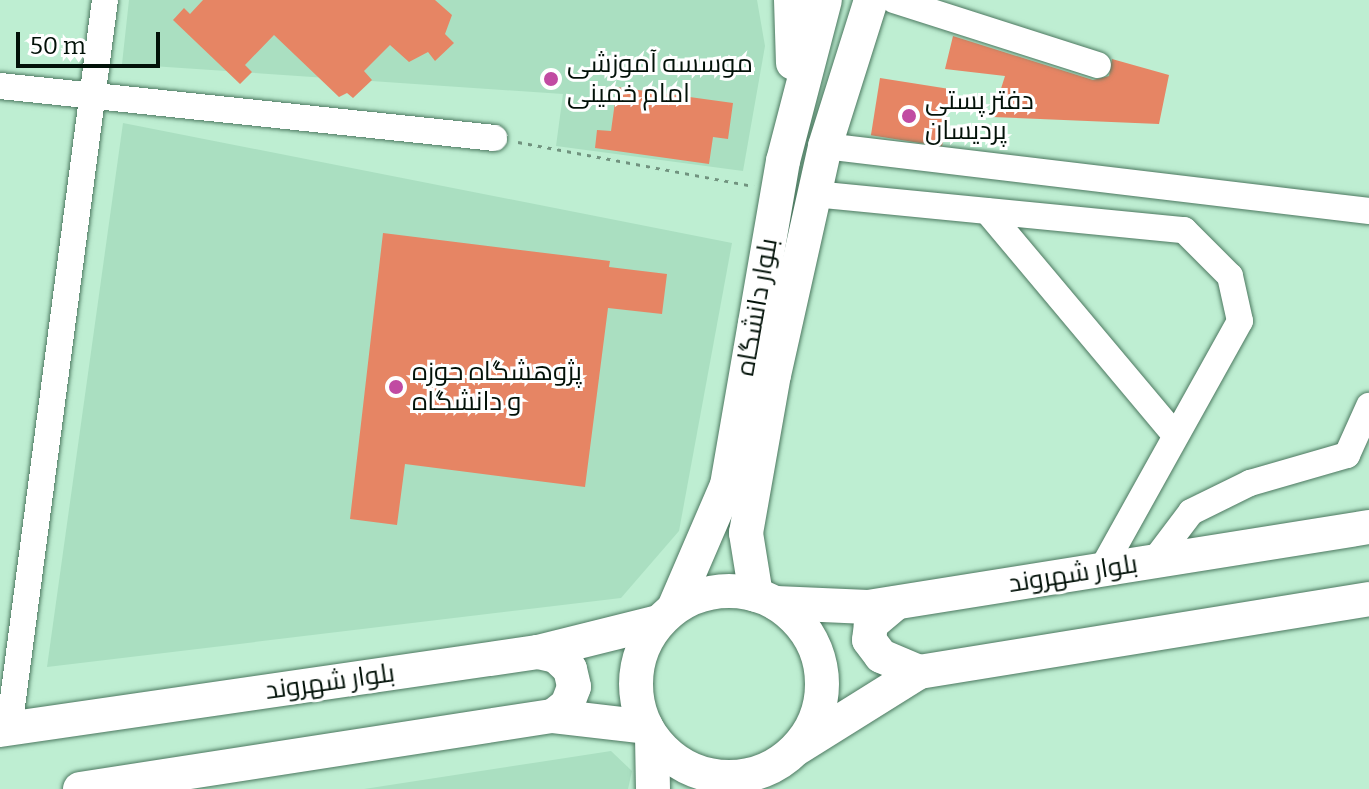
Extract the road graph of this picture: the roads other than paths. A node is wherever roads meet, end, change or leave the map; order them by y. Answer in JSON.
{"nodes":[{"id":1,"x":105,"y":0,"type":"edge"},
{"id":2,"x":791,"y":0,"type":"edge"},
{"id":3,"x":825,"y":0,"type":"edge"},
{"id":4,"x":846,"y":0,"type":"edge"},
{"id":5,"x":871,"y":0,"type":"edge"},
{"id":6,"x":894,"y":0,"type":"edge"},
{"id":7,"x":1098,"y":65,"type":"dead end"},
{"id":8,"x":0,"y":86,"type":"edge"},
{"id":9,"x":93,"y":99,"type":"junction"},
{"id":10,"x":835,"y":111,"type":"junction"},
{"id":11,"x":494,"y":138,"type":"road end"},
{"id":12,"x":825,"y":146,"type":"junction"},
{"id":13,"x":780,"y":176,"type":"junction"},
{"id":14,"x":814,"y":194,"type":"junction"},
{"id":15,"x":987,"y":211,"type":"junction"},
{"id":16,"x":1369,"y":211,"type":"edge"},
{"id":17,"x":1369,"y":406,"type":"edge"},
{"id":18,"x":1175,"y":435,"type":"junction"},
{"id":19,"x":1369,"y":527,"type":"edge"},
{"id":20,"x":1154,"y":561,"type":"junction"},
{"id":21,"x":1102,"y":569,"type":"junction"},
{"id":22,"x":766,"y":599,"type":"junction"},
{"id":23,"x":1369,"y":599,"type":"edge"},
{"id":24,"x":896,"y":603,"type":"junction"},
{"id":25,"x":666,"y":615,"type":"junction"},
{"id":26,"x":538,"y":652,"type":"junction"},
{"id":27,"x":919,"y":672,"type":"junction"},
{"id":28,"x":553,"y":716,"type":"junction"},
{"id":29,"x":4,"y":730,"type":"edge"},
{"id":30,"x":649,"y":732,"type":"junction"},
{"id":31,"x":781,"y":766,"type":"edge"},
{"id":32,"x":80,"y":789,"type":"edge"},
{"id":33,"x":653,"y":789,"type":"edge"}],
"edges":[{"from":1,"to":9,"type":"street"},
{"from":2,"to":13,"type":"main road"},
{"from":3,"to":13,"type":"main road","name":"بلوار دانشگاه"},
{"from":4,"to":10,"type":"main road"},
{"from":5,"to":10,"type":"main road","name":"بلوار دانشگاه"},
{"from":6,"to":7,"type":"street"},
{"from":8,"to":9,"type":"street"},
{"from":9,"to":11,"type":"street"},
{"from":9,"to":29,"type":"street"},
{"from":10,"to":12,"type":"main road","name":"بلوار دانشگاه"},
{"from":12,"to":14,"type":"main road","name":"بلوار دانشگاه"},
{"from":12,"to":16,"type":"street"},
{"from":13,"to":25,"type":"main road","name":"بلوار دانشگاه"},
{"from":14,"to":15,"type":"street"},
{"from":14,"to":22,"type":"main road","name":"بلوار دانشگاه"},
{"from":15,"to":18,"type":"street"},
{"from":15,"to":18,"type":"street"},
{"from":17,"to":20,"type":"street"},
{"from":18,"to":21,"type":"street"},
{"from":19,"to":20,"type":"main road","name":"بلوار شهروند"},
{"from":20,"to":21,"type":"main road","name":"بلوار شهروند"},
{"from":21,"to":24,"type":"main road","name":"بلوار شهروند"},
{"from":22,"to":24,"type":"main road","name":"بلوار شهروند"},
{"from":22,"to":25,"type":"main road"},
{"from":22,"to":31,"type":"main road"},
{"from":23,"to":27,"type":"main road"},
{"from":24,"to":27,"type":"main road"},
{"from":25,"to":26,"type":"main road","name":"بلوار شهروند"},
{"from":25,"to":30,"type":"main road"},
{"from":26,"to":28,"type":"main road"},
{"from":26,"to":29,"type":"main road","name":"بلوار شهروند"},
{"from":27,"to":31,"type":"main road"},
{"from":28,"to":30,"type":"main road"},
{"from":28,"to":32,"type":"main road"},
{"from":30,"to":31,"type":"main road"},
{"from":30,"to":33,"type":"main road"}]}
